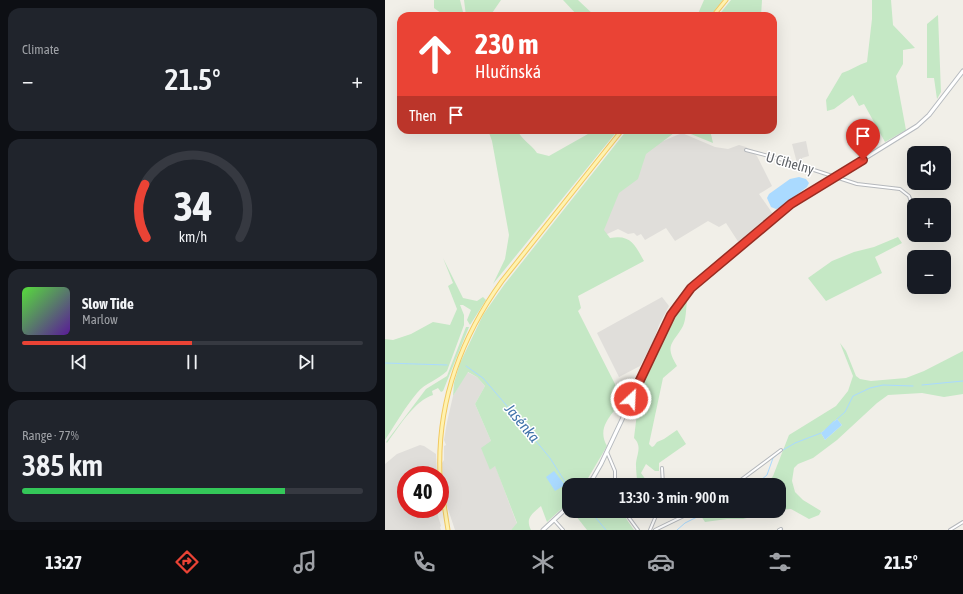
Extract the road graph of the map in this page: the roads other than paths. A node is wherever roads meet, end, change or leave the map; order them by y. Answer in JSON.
{"nodes":[{"id":1,"x":726,"y":0,"type":"edge"},
{"id":2,"x":716,"y":12,"type":"edge"},
{"id":3,"x":963,"y":71,"type":"edge"},
{"id":4,"x":620,"y":134,"type":"edge"},
{"id":5,"x":746,"y":150,"type":"dead end"},
{"id":6,"x":837,"y":176,"type":"junction"},
{"id":7,"x":910,"y":198,"type":"edge"},
{"id":8,"x":781,"y":450,"type":"dead end"},
{"id":9,"x":607,"y":452,"type":"junction"},
{"id":10,"x":440,"y":466,"type":"edge"},
{"id":11,"x":662,"y":468,"type":"dead end"},
{"id":12,"x":593,"y":478,"type":"edge"},
{"id":13,"x":615,"y":478,"type":"edge"},
{"id":14,"x":663,"y":478,"type":"edge"},
{"id":15,"x":743,"y":478,"type":"edge"},
{"id":16,"x":562,"y":513,"type":"edge"},
{"id":17,"x":446,"y":518,"type":"edge"},
{"id":18,"x":629,"y":518,"type":"edge"},
{"id":19,"x":655,"y":518,"type":"edge"},
{"id":20,"x":680,"y":518,"type":"edge"},
{"id":21,"x":555,"y":520,"type":"junction"},
{"id":22,"x":963,"y":522,"type":"edge"},
{"id":23,"x":448,"y":530,"type":"edge"},
{"id":24,"x":543,"y":530,"type":"edge"},
{"id":25,"x":563,"y":530,"type":"edge"},
{"id":26,"x":638,"y":530,"type":"edge"},
{"id":27,"x":650,"y":530,"type":"edge"},
{"id":28,"x":655,"y":530,"type":"edge"},
{"id":29,"x":950,"y":530,"type":"edge"}],
"edges":[{"from":1,"to":2,"type":"main road"},
{"from":3,"to":6,"type":"street"},
{"from":4,"to":10,"type":"main road"},
{"from":5,"to":6,"type":"street","name":"U Cihelny"},
{"from":6,"to":7,"type":"street","name":"U Cihelny"},
{"from":6,"to":9,"type":"street"},
{"from":8,"to":15,"type":"street"},
{"from":9,"to":12,"type":"street"},
{"from":9,"to":13,"type":"street"},
{"from":11,"to":14,"type":"street"},
{"from":16,"to":21,"type":"street"},
{"from":17,"to":23,"type":"main road"},
{"from":18,"to":26,"type":"street"},
{"from":19,"to":27,"type":"street"},
{"from":20,"to":28,"type":"street"},
{"from":21,"to":24,"type":"street"},
{"from":21,"to":25,"type":"street"},
{"from":22,"to":29,"type":"street"}]}
